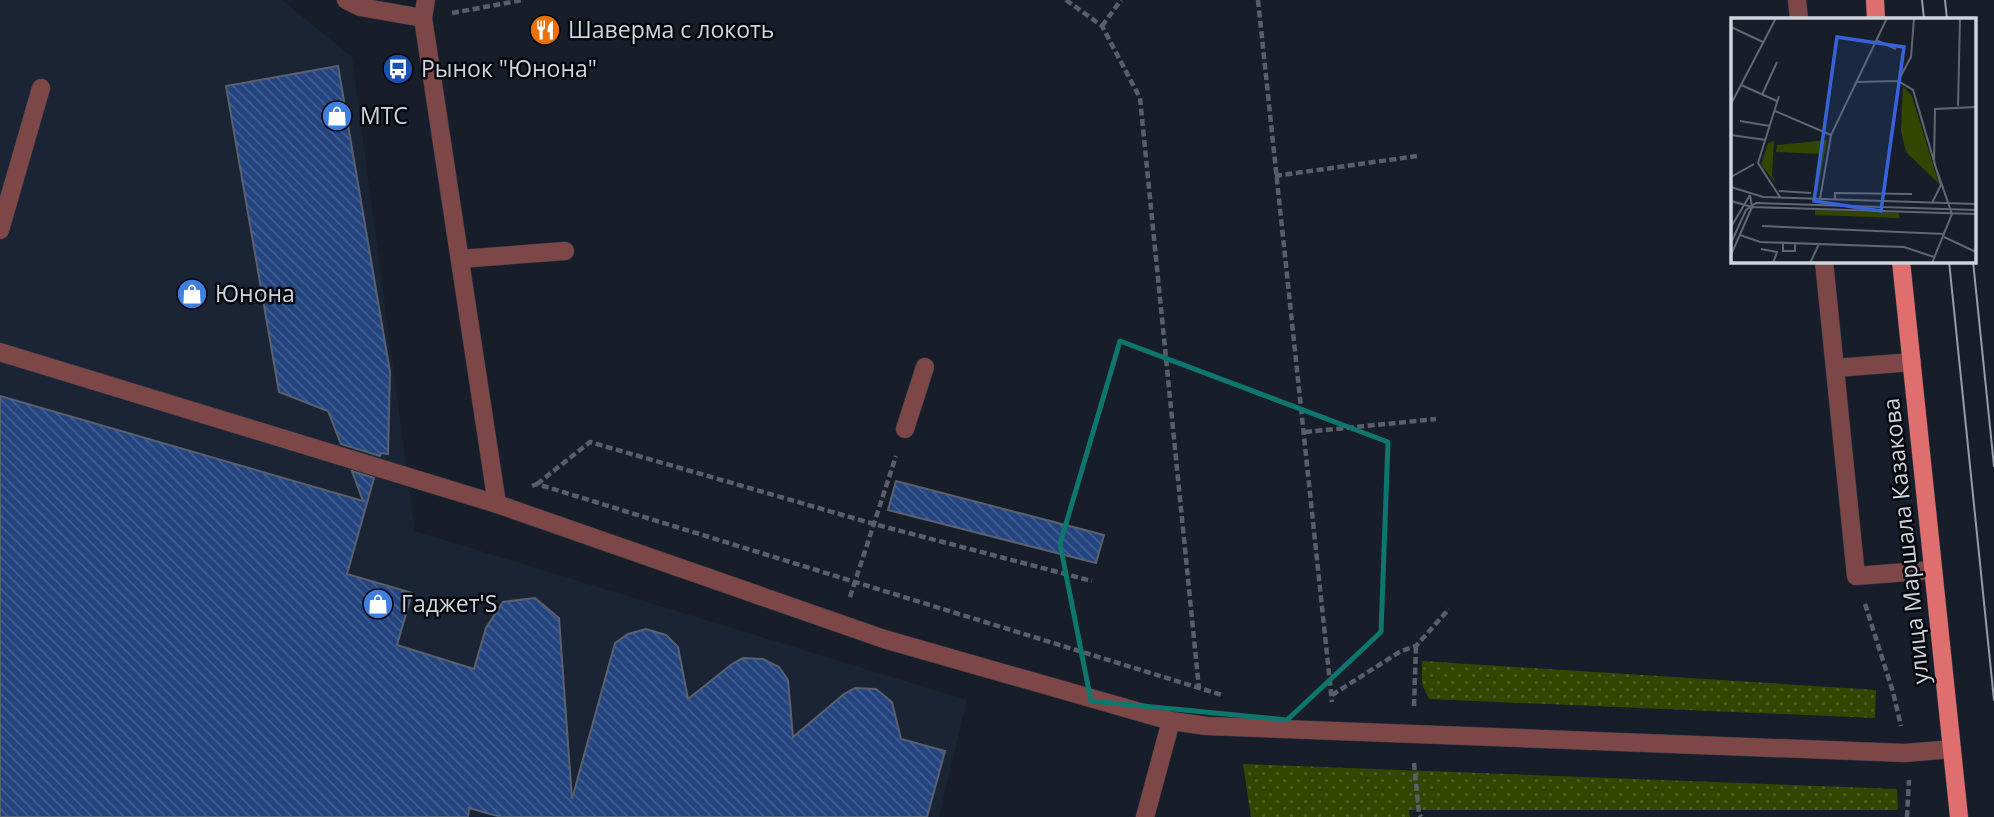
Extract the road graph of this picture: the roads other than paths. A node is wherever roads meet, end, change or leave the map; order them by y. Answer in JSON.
{"nodes":[{"id":1,"x":346,"y":0,"type":"edge"},
{"id":2,"x":426,"y":0,"type":"edge"},
{"id":3,"x":1797,"y":0,"type":"edge"},
{"id":4,"x":1875,"y":0,"type":"edge"},
{"id":5,"x":423,"y":18,"type":"junction"},
{"id":6,"x":1799,"y":18,"type":"edge"},
{"id":7,"x":1877,"y":18,"type":"edge"},
{"id":8,"x":41,"y":88,"type":"dead end"},
{"id":9,"x":0,"y":230,"type":"edge"},
{"id":10,"x":565,"y":251,"type":"dead end"},
{"id":11,"x":460,"y":260,"type":"junction"},
{"id":12,"x":1824,"y":262,"type":"edge"},
{"id":13,"x":1901,"y":262,"type":"edge"},
{"id":14,"x":0,"y":352,"type":"edge"},
{"id":15,"x":1912,"y":362,"type":"junction"},
{"id":16,"x":925,"y":367,"type":"dead end"},
{"id":17,"x":1835,"y":368,"type":"junction"},
{"id":18,"x":905,"y":429,"type":"dead end"},
{"id":19,"x":497,"y":504,"type":"junction"},
{"id":20,"x":1933,"y":570,"type":"junction"},
{"id":21,"x":1171,"y":721,"type":"junction"},
{"id":22,"x":1952,"y":749,"type":"junction"},
{"id":23,"x":1145,"y":817,"type":"edge"},
{"id":24,"x":1959,"y":817,"type":"edge"}],
"edges":[{"from":1,"to":5,"type":"street"},
{"from":2,"to":5,"type":"street"},
{"from":3,"to":6,"type":"street"},
{"from":4,"to":7,"type":"main road"},
{"from":5,"to":11,"type":"street"},
{"from":8,"to":9,"type":"street"},
{"from":10,"to":11,"type":"street"},
{"from":11,"to":19,"type":"street"},
{"from":12,"to":17,"type":"street"},
{"from":13,"to":15,"type":"main road","name":"улица Маршала Казакова"},
{"from":14,"to":19,"type":"street"},
{"from":15,"to":17,"type":"street"},
{"from":15,"to":20,"type":"main road","name":"улица Маршала Казакова"},
{"from":16,"to":18,"type":"street"},
{"from":17,"to":20,"type":"street"},
{"from":19,"to":21,"type":"street"},
{"from":20,"to":22,"type":"main road","name":"улица Маршала Казакова"},
{"from":21,"to":22,"type":"street"},
{"from":21,"to":23,"type":"street"},
{"from":22,"to":24,"type":"main road","name":"улица Маршала Казакова"}]}
